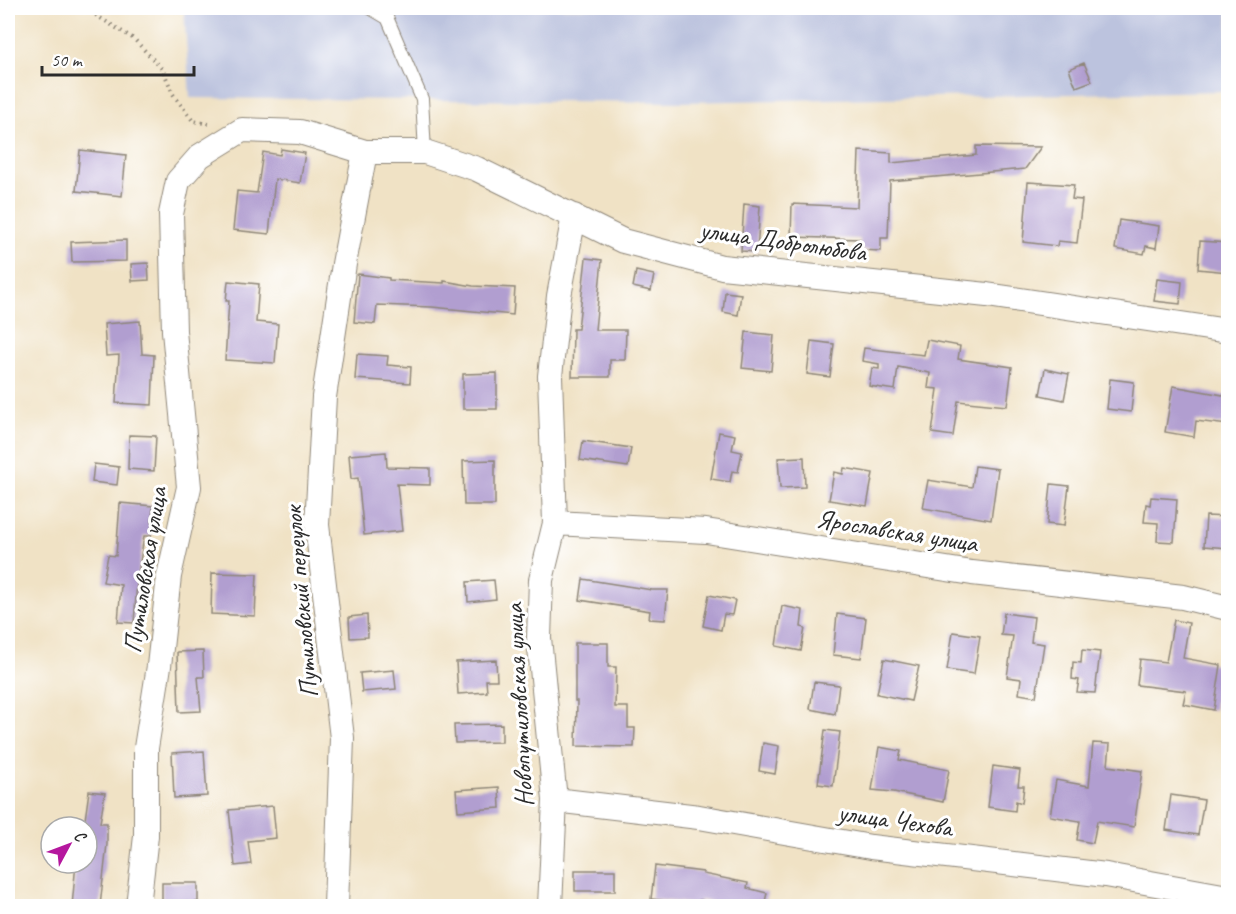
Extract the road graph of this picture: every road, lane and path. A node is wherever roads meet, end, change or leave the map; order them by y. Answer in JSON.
{"nodes":[{"id":1,"x":79,"y":8,"type":"edge"},
{"id":2,"x":370,"y":8,"type":"edge"},
{"id":3,"x":385,"y":13,"type":"edge"},
{"id":4,"x":242,"y":130,"type":"junction"},
{"id":5,"x":365,"y":152,"type":"junction"},
{"id":6,"x":425,"y":152,"type":"junction"},
{"id":7,"x":574,"y":216,"type":"junction"},
{"id":8,"x":1228,"y":330,"type":"edge"},
{"id":9,"x":555,"y":523,"type":"junction"},
{"id":10,"x":1228,"y":608,"type":"edge"},
{"id":11,"x":555,"y":800,"type":"junction"},
{"id":12,"x":1228,"y":897,"type":"edge"},
{"id":13,"x":138,"y":906,"type":"edge"},
{"id":14,"x":336,"y":906,"type":"edge"},
{"id":15,"x":550,"y":906,"type":"edge"}],
"edges":[{"from":1,"to":4,"type":"path"},
{"from":2,"to":3,"type":"lane"},
{"from":3,"to":6,"type":"lane"},
{"from":4,"to":5,"type":"street","name":"улица Добролюбова"},
{"from":4,"to":13,"type":"street","name":"Путиловская улица"},
{"from":5,"to":6,"type":"street","name":"улица Добролюбова"},
{"from":5,"to":14,"type":"street","name":"Путиловский переулок"},
{"from":6,"to":7,"type":"street","name":"улица Добролюбова"},
{"from":7,"to":8,"type":"street","name":"улица Добролюбова"},
{"from":7,"to":9,"type":"street","name":"Новопутиловская улица"},
{"from":9,"to":10,"type":"street","name":"Ярославская улица"},
{"from":9,"to":11,"type":"street","name":"Новопутиловская улица"},
{"from":11,"to":12,"type":"street","name":"улица Чехова"},
{"from":11,"to":15,"type":"street","name":"Новопутиловская улица"}]}
